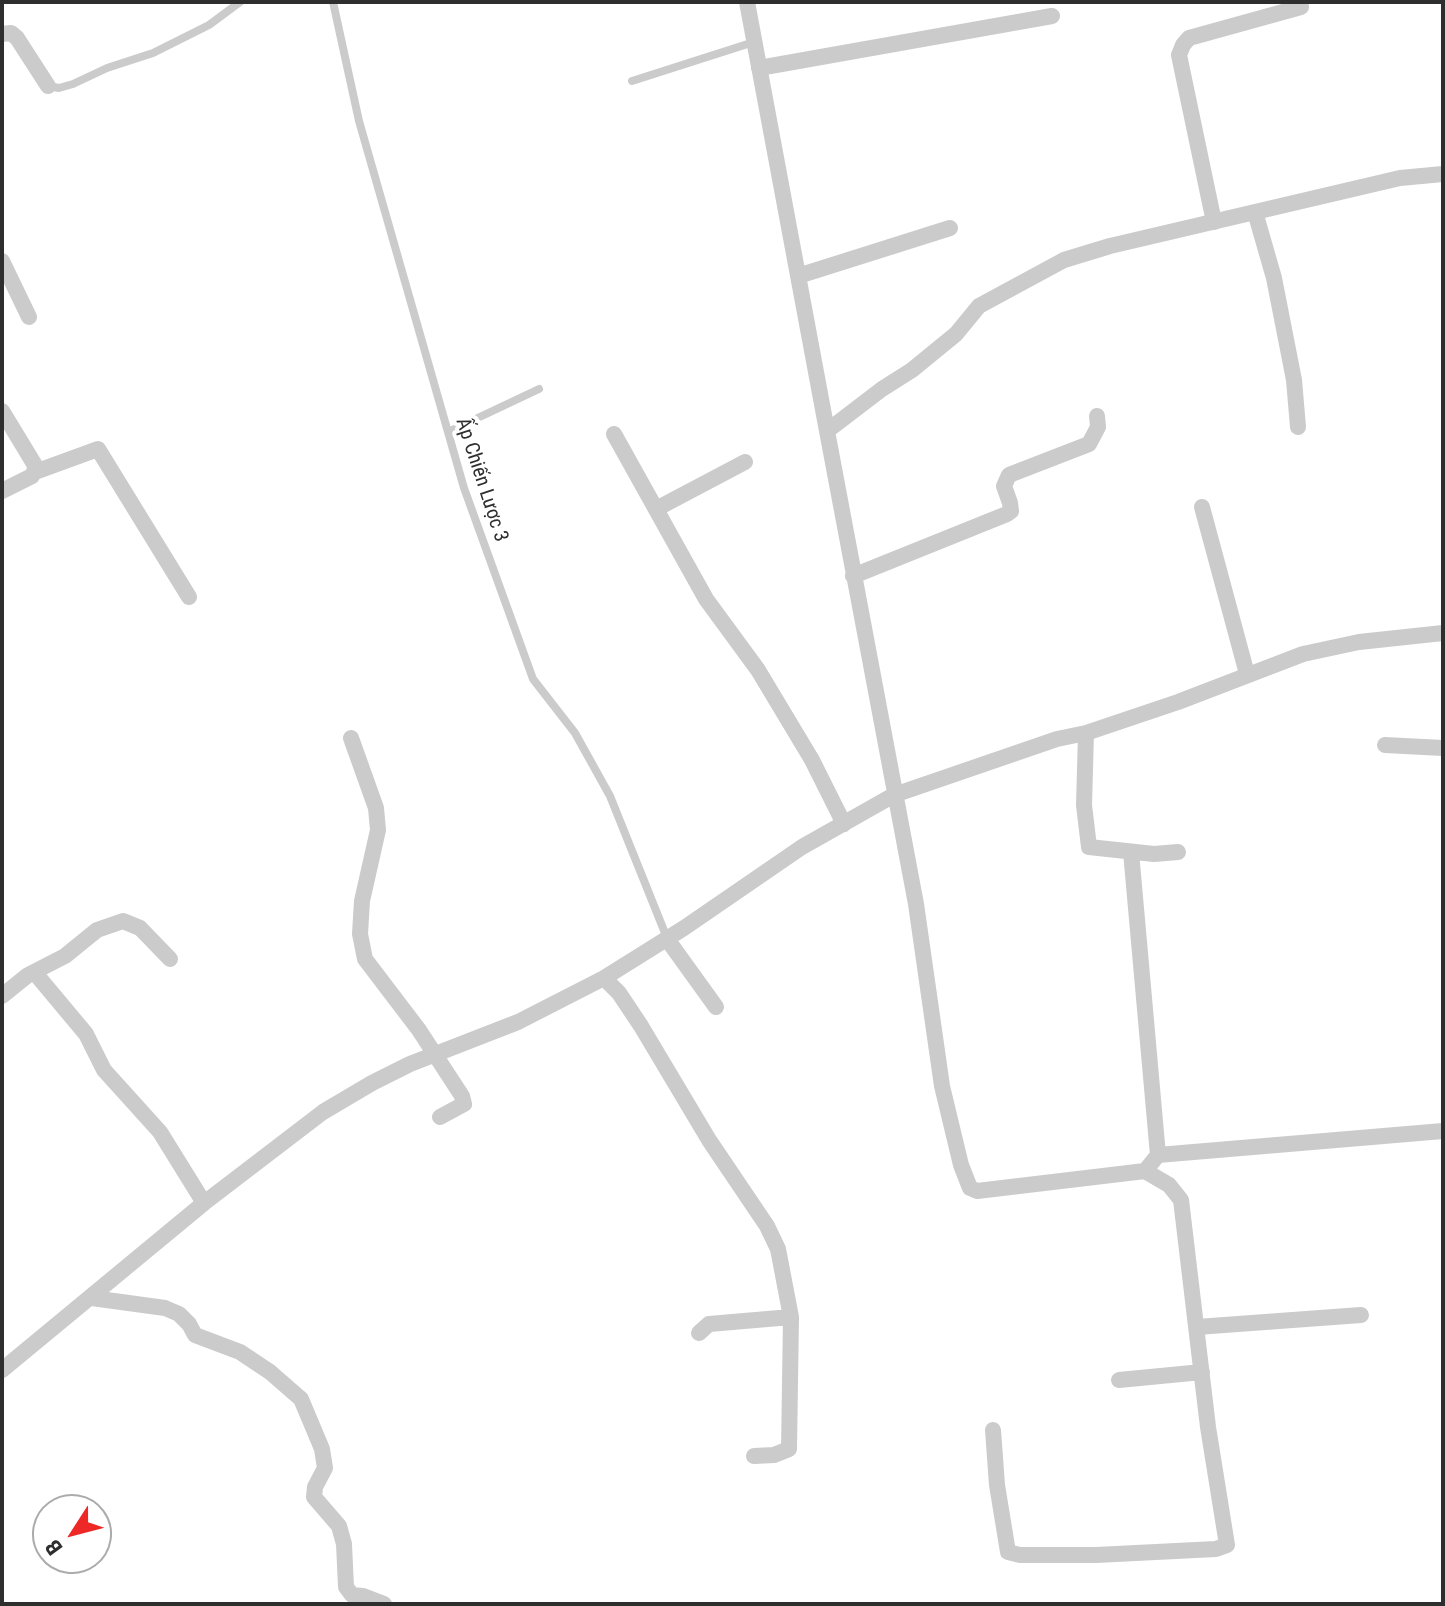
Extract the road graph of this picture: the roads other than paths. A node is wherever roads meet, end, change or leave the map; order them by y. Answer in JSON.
{"nodes":[{"id":1,"x":240,"y":2,"type":"edge"},
{"id":2,"x":333,"y":2,"type":"edge"},
{"id":3,"x":747,"y":2,"type":"edge"},
{"id":4,"x":1301,"y":7,"type":"dead end"},
{"id":5,"x":1052,"y":16,"type":"dead end"},
{"id":6,"x":2,"y":34,"type":"edge"},
{"id":7,"x":754,"y":42,"type":"junction"},
{"id":8,"x":759,"y":68,"type":"junction"},
{"id":9,"x":632,"y":81,"type":"dead end"},
{"id":10,"x":48,"y":86,"type":"joint"},
{"id":11,"x":1443,"y":174,"type":"edge"},
{"id":12,"x":1255,"y":212,"type":"junction"},
{"id":13,"x":1214,"y":222,"type":"junction"},
{"id":14,"x":950,"y":228,"type":"dead end"},
{"id":15,"x":2,"y":261,"type":"edge"},
{"id":16,"x":798,"y":276,"type":"junction"},
{"id":17,"x":29,"y":317,"type":"dead end"},
{"id":18,"x":539,"y":389,"type":"dead end"},
{"id":19,"x":2,"y":411,"type":"edge"},
{"id":20,"x":1097,"y":416,"type":"dead end"},
{"id":21,"x":1298,"y":427,"type":"dead end"},
{"id":22,"x":452,"y":430,"type":"junction"},
{"id":23,"x":827,"y":431,"type":"junction"},
{"id":24,"x":614,"y":434,"type":"dead end"},
{"id":25,"x":745,"y":462,"type":"dead end"},
{"id":26,"x":35,"y":472,"type":"junction"},
{"id":27,"x":2,"y":491,"type":"edge"},
{"id":28,"x":1202,"y":507,"type":"dead end"},
{"id":29,"x":656,"y":509,"type":"junction"},
{"id":30,"x":853,"y":576,"type":"junction"},
{"id":31,"x":189,"y":597,"type":"dead end"},
{"id":32,"x":1443,"y":633,"type":"edge"},
{"id":33,"x":1247,"y":674,"type":"junction"},
{"id":34,"x":1086,"y":733,"type":"junction"},
{"id":35,"x":351,"y":738,"type":"dead end"},
{"id":36,"x":1385,"y":745,"type":"dead end"},
{"id":37,"x":1443,"y":748,"type":"edge"},
{"id":38,"x":894,"y":795,"type":"junction"},
{"id":39,"x":844,"y":824,"type":"junction"},
{"id":40,"x":1131,"y":852,"type":"junction"},
{"id":41,"x":1178,"y":852,"type":"dead end"},
{"id":42,"x":667,"y":939,"type":"junction"},
{"id":43,"x":170,"y":959,"type":"dead end"},
{"id":44,"x":35,"y":973,"type":"junction"},
{"id":45,"x":604,"y":978,"type":"junction"},
{"id":46,"x":2,"y":996,"type":"edge"},
{"id":47,"x":716,"y":1007,"type":"dead end"},
{"id":48,"x":434,"y":1055,"type":"junction"},
{"id":49,"x":440,"y":1117,"type":"dead end"},
{"id":50,"x":1443,"y":1131,"type":"edge"},
{"id":51,"x":1158,"y":1155,"type":"junction"},
{"id":52,"x":1145,"y":1171,"type":"junction"},
{"id":53,"x":204,"y":1203,"type":"junction"},
{"id":54,"x":92,"y":1298,"type":"junction"},
{"id":55,"x":1361,"y":1315,"type":"dead end"},
{"id":56,"x":791,"y":1317,"type":"junction"},
{"id":57,"x":1197,"y":1327,"type":"junction"},
{"id":58,"x":699,"y":1333,"type":"dead end"},
{"id":59,"x":2,"y":1370,"type":"edge"},
{"id":60,"x":1202,"y":1372,"type":"junction"},
{"id":61,"x":1119,"y":1380,"type":"dead end"},
{"id":62,"x":993,"y":1430,"type":"dead end"},
{"id":63,"x":754,"y":1456,"type":"dead end"},
{"id":64,"x":384,"y":1604,"type":"edge"}],
"edges":[{"from":1,"to":10,"type":"lane"},
{"from":2,"to":22,"type":"lane","name":"Ấp Chiến Lược 3"},
{"from":3,"to":7,"type":"street"},
{"from":4,"to":13,"type":"street"},
{"from":5,"to":8,"type":"street"},
{"from":6,"to":10,"type":"street"},
{"from":7,"to":8,"type":"street"},
{"from":7,"to":9,"type":"lane"},
{"from":8,"to":16,"type":"street"},
{"from":11,"to":12,"type":"street"},
{"from":12,"to":13,"type":"street"},
{"from":12,"to":21,"type":"street"},
{"from":13,"to":23,"type":"street"},
{"from":14,"to":16,"type":"street"},
{"from":15,"to":17,"type":"street"},
{"from":16,"to":23,"type":"street"},
{"from":18,"to":22,"type":"lane"},
{"from":19,"to":26,"type":"street"},
{"from":20,"to":30,"type":"street"},
{"from":22,"to":42,"type":"lane","name":"Ấp Chiến Lược 3"},
{"from":23,"to":30,"type":"street"},
{"from":24,"to":29,"type":"street"},
{"from":25,"to":29,"type":"street"},
{"from":26,"to":27,"type":"street"},
{"from":26,"to":31,"type":"street"},
{"from":28,"to":33,"type":"street"},
{"from":29,"to":39,"type":"street"},
{"from":30,"to":38,"type":"street"},
{"from":32,"to":33,"type":"street"},
{"from":33,"to":34,"type":"street"},
{"from":34,"to":38,"type":"street"},
{"from":34,"to":40,"type":"street"},
{"from":35,"to":48,"type":"street"},
{"from":36,"to":37,"type":"street"},
{"from":38,"to":39,"type":"street"},
{"from":38,"to":52,"type":"street"},
{"from":39,"to":42,"type":"street"},
{"from":40,"to":41,"type":"street"},
{"from":40,"to":51,"type":"street"},
{"from":42,"to":45,"type":"street"},
{"from":42,"to":47,"type":"street"},
{"from":43,"to":44,"type":"street"},
{"from":44,"to":46,"type":"street"},
{"from":44,"to":53,"type":"street"},
{"from":45,"to":48,"type":"street"},
{"from":45,"to":56,"type":"street"},
{"from":48,"to":49,"type":"street"},
{"from":48,"to":53,"type":"street"},
{"from":50,"to":51,"type":"street"},
{"from":51,"to":52,"type":"street"},
{"from":52,"to":57,"type":"street"},
{"from":53,"to":54,"type":"street"},
{"from":54,"to":59,"type":"street"},
{"from":54,"to":64,"type":"street"},
{"from":55,"to":57,"type":"street"},
{"from":56,"to":58,"type":"street"},
{"from":56,"to":63,"type":"street"},
{"from":57,"to":60,"type":"street"},
{"from":60,"to":61,"type":"street"},
{"from":60,"to":62,"type":"street"}]}
